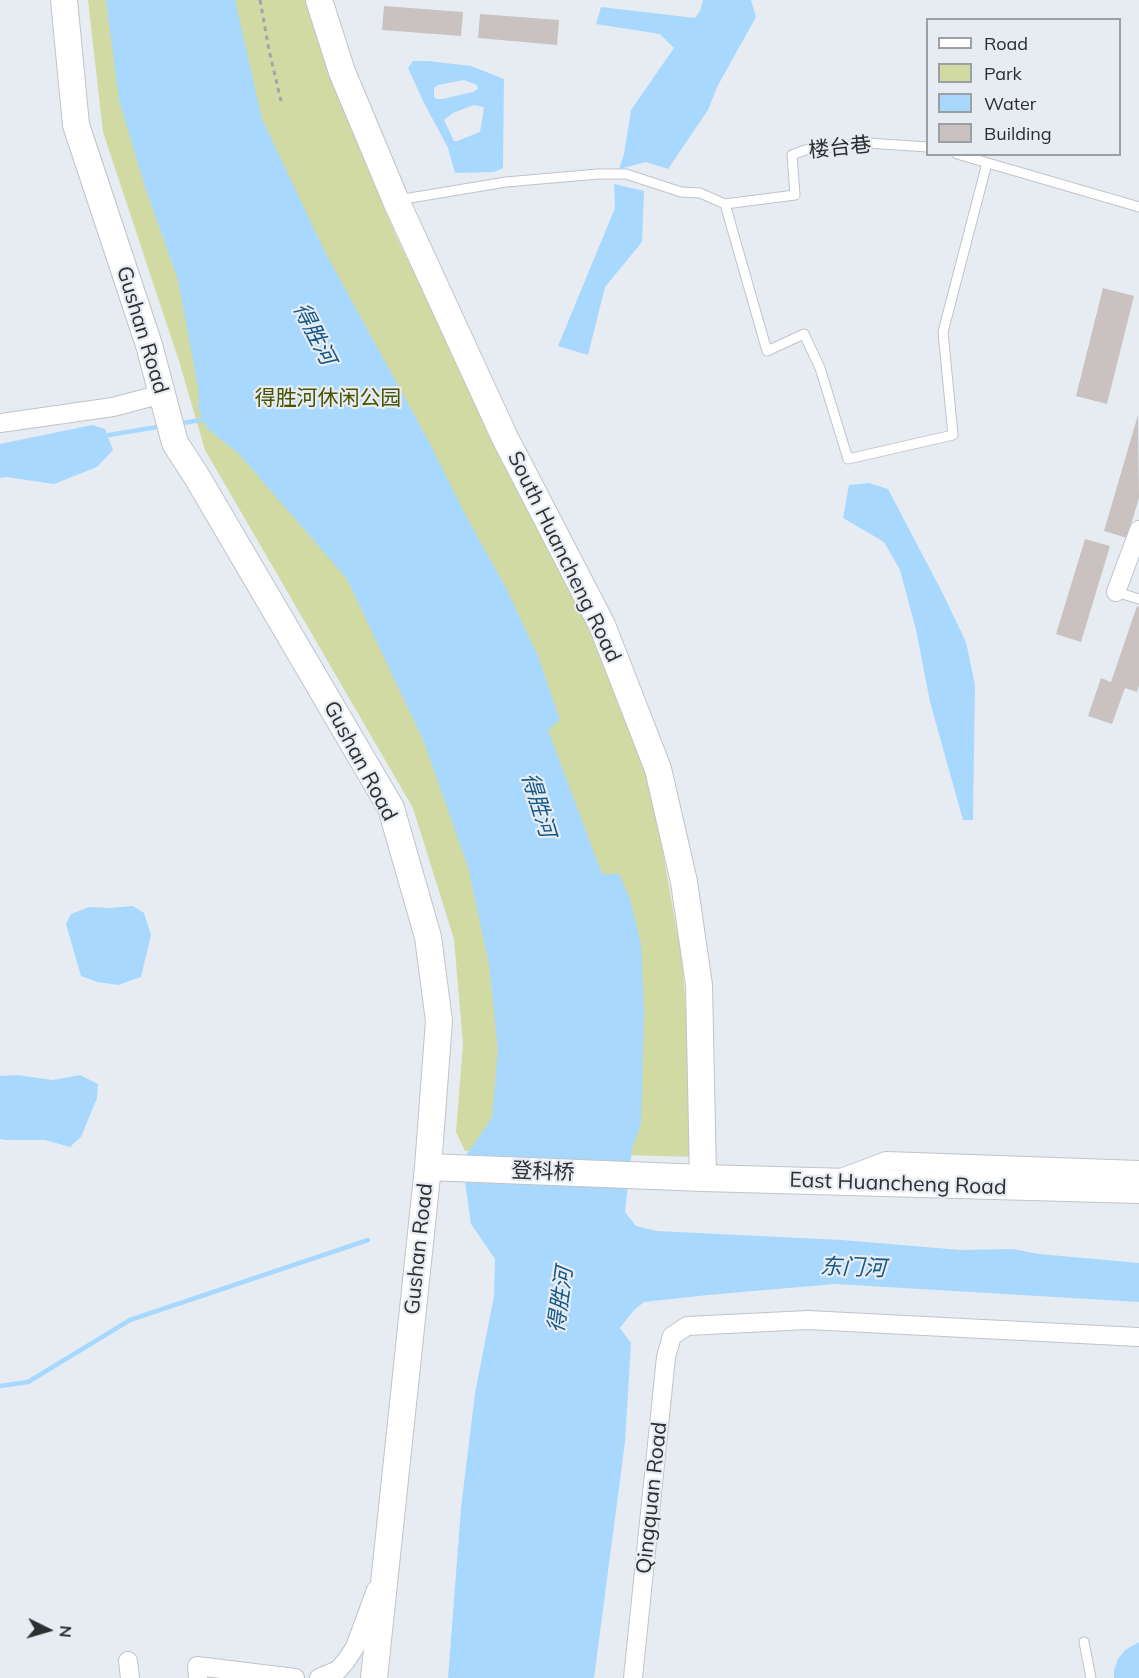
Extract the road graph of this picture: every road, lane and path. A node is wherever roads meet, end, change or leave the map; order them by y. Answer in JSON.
{"nodes":[{"id":1,"x":64,"y":0,"type":"edge"},
{"id":2,"x":260,"y":0,"type":"edge"},
{"id":3,"x":319,"y":0,"type":"edge"},
{"id":4,"x":281,"y":101,"type":"dead end"},
{"id":5,"x":926,"y":147,"type":"edge"},
{"id":6,"x":964,"y":156,"type":"edge"},
{"id":7,"x":987,"y":163,"type":"junction"},
{"id":8,"x":396,"y":201,"type":"junction"},
{"id":9,"x":725,"y":204,"type":"junction"},
{"id":10,"x":1139,"y":207,"type":"edge"},
{"id":11,"x":162,"y":394,"type":"junction"},
{"id":12,"x":0,"y":423,"type":"edge"},
{"id":13,"x":1139,"y":530,"type":"edge"},
{"id":14,"x":1116,"y":592,"type":"joint"},
{"id":15,"x":1139,"y":599,"type":"edge"},
{"id":16,"x":428,"y":1167,"type":"junction"},
{"id":17,"x":1139,"y":1170,"type":"edge"},
{"id":18,"x":657,"y":1176,"type":"joint"},
{"id":19,"x":703,"y":1178,"type":"junction"},
{"id":20,"x":830,"y":1182,"type":"junction"},
{"id":21,"x":1139,"y":1190,"type":"edge"},
{"id":22,"x":1139,"y":1337,"type":"edge"},
{"id":23,"x":385,"y":1572,"type":"junction"},
{"id":24,"x":378,"y":1638,"type":"junction"},
{"id":25,"x":1084,"y":1642,"type":"dead end"},
{"id":26,"x":198,"y":1678,"type":"edge"},
{"id":27,"x":295,"y":1678,"type":"edge"},
{"id":28,"x":319,"y":1678,"type":"edge"},
{"id":29,"x":363,"y":1678,"type":"edge"},
{"id":30,"x":374,"y":1678,"type":"edge"},
{"id":31,"x":633,"y":1678,"type":"edge"},
{"id":32,"x":1091,"y":1678,"type":"edge"}],
"edges":[{"from":1,"to":11,"type":"main road","name":"Gushan Road"},
{"from":2,"to":4,"type":"path"},
{"from":3,"to":8,"type":"main road","name":"South Huancheng Road"},
{"from":5,"to":9,"type":"lane","name":"楼台巷"},
{"from":6,"to":7,"type":"lane"},
{"from":7,"to":9,"type":"lane"},
{"from":7,"to":10,"type":"lane"},
{"from":8,"to":9,"type":"lane"},
{"from":8,"to":19,"type":"main road","name":"South Huancheng Road"},
{"from":11,"to":12,"type":"street"},
{"from":11,"to":16,"type":"main road","name":"Gushan Road"},
{"from":13,"to":14,"type":"street"},
{"from":14,"to":15,"type":"lane"},
{"from":16,"to":18,"type":"main road","name":"登科桥"},
{"from":16,"to":23,"type":"main road","name":"Gushan Road"},
{"from":17,"to":20,"type":"street"},
{"from":18,"to":19,"type":"main road","name":"East Huancheng Road"},
{"from":19,"to":20,"type":"main road","name":"East Huancheng Road"},
{"from":20,"to":21,"type":"main road","name":"East Huancheng Road"},
{"from":22,"to":31,"type":"street","name":"Qingquan Road"},
{"from":23,"to":24,"type":"main road","name":"Gushan Road"},
{"from":23,"to":28,"type":"street"},
{"from":24,"to":29,"type":"street"},
{"from":24,"to":30,"type":"main road","name":"Gushan Road"},
{"from":25,"to":32,"type":"lane"},
{"from":26,"to":27,"type":"street"}]}
